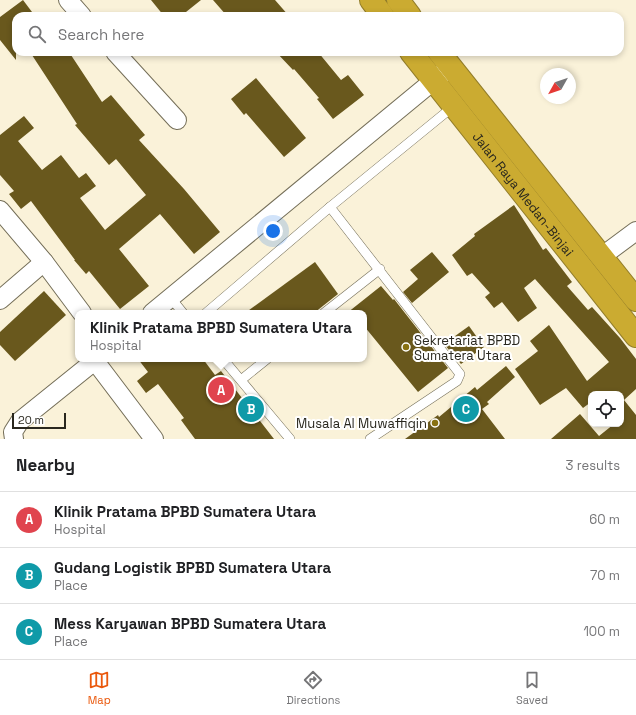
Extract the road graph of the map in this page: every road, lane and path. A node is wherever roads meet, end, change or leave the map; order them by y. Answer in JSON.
{"nodes":[{"id":1,"x":68,"y":0,"type":"edge"},
{"id":2,"x":371,"y":0,"type":"edge"},
{"id":3,"x":398,"y":0,"type":"edge"},
{"id":4,"x":78,"y":12,"type":"edge"},
{"id":5,"x":380,"y":12,"type":"edge"},
{"id":6,"x":407,"y":12,"type":"edge"},
{"id":7,"x":119,"y":56,"type":"edge"},
{"id":8,"x":414,"y":56,"type":"edge"},
{"id":9,"x":445,"y":59,"type":"edge"},
{"id":10,"x":433,"y":81,"type":"junction"},
{"id":11,"x":462,"y":99,"type":"junction"},
{"id":12,"x":177,"y":120,"type":"dead end"},
{"id":13,"x":330,"y":207,"type":"junction"},
{"id":14,"x":0,"y":210,"type":"edge"},
{"id":15,"x":636,"y":231,"type":"edge"},
{"id":16,"x":601,"y":257,"type":"junction"},
{"id":17,"x":44,"y":262,"type":"junction"},
{"id":18,"x":380,"y":269,"type":"junction"},
{"id":19,"x":170,"y":297,"type":"junction"},
{"id":20,"x":0,"y":300,"type":"edge"},
{"id":21,"x":636,"y":300,"type":"edge"},
{"id":22,"x":80,"y":310,"type":"edge"},
{"id":23,"x":155,"y":310,"type":"edge"},
{"id":24,"x":181,"y":310,"type":"edge"},
{"id":25,"x":210,"y":310,"type":"edge"},
{"id":26,"x":328,"y":310,"type":"edge"},
{"id":27,"x":636,"y":336,"type":"edge"},
{"id":28,"x":94,"y":362,"type":"edge"},
{"id":29,"x":97,"y":362,"type":"edge"},
{"id":30,"x":227,"y":362,"type":"edge"},
{"id":31,"x":263,"y":362,"type":"edge"},
{"id":32,"x":242,"y":380,"type":"junction"},
{"id":33,"x":14,"y":439,"type":"edge"},
{"id":34,"x":154,"y":439,"type":"edge"},
{"id":35,"x":290,"y":439,"type":"edge"},
{"id":36,"x":370,"y":439,"type":"edge"}],
"edges":[{"from":1,"to":4,"type":"street"},
{"from":2,"to":5,"type":"highway"},
{"from":3,"to":6,"type":"highway"},
{"from":7,"to":12,"type":"street"},
{"from":8,"to":10,"type":"highway","name":"Jalan Raya Medan-Binjai"},
{"from":9,"to":10,"type":"street"},
{"from":9,"to":11,"type":"highway","name":"Jalan Raya Medan-Binjai"},
{"from":10,"to":11,"type":"highway","name":"Jalan Raya Medan-Binjai"},
{"from":10,"to":19,"type":"street"},
{"from":11,"to":13,"type":"lane"},
{"from":11,"to":16,"type":"highway","name":"Jalan Raya Medan-Binjai"},
{"from":11,"to":27,"type":"highway","name":"Jalan Raya Medan-Binjai"},
{"from":13,"to":18,"type":"lane"},
{"from":13,"to":25,"type":"lane"},
{"from":14,"to":17,"type":"street"},
{"from":15,"to":16,"type":"street"},
{"from":16,"to":21,"type":"highway","name":"Jalan Raya Medan-Binjai"},
{"from":17,"to":20,"type":"street"},
{"from":17,"to":22,"type":"street"},
{"from":18,"to":26,"type":"lane"},
{"from":18,"to":36,"type":"lane"},
{"from":19,"to":23,"type":"street"},
{"from":19,"to":24,"type":"lane"},
{"from":28,"to":33,"type":"street"},
{"from":29,"to":34,"type":"street"},
{"from":30,"to":32,"type":"lane"},
{"from":31,"to":32,"type":"lane"},
{"from":32,"to":35,"type":"lane"}]}
